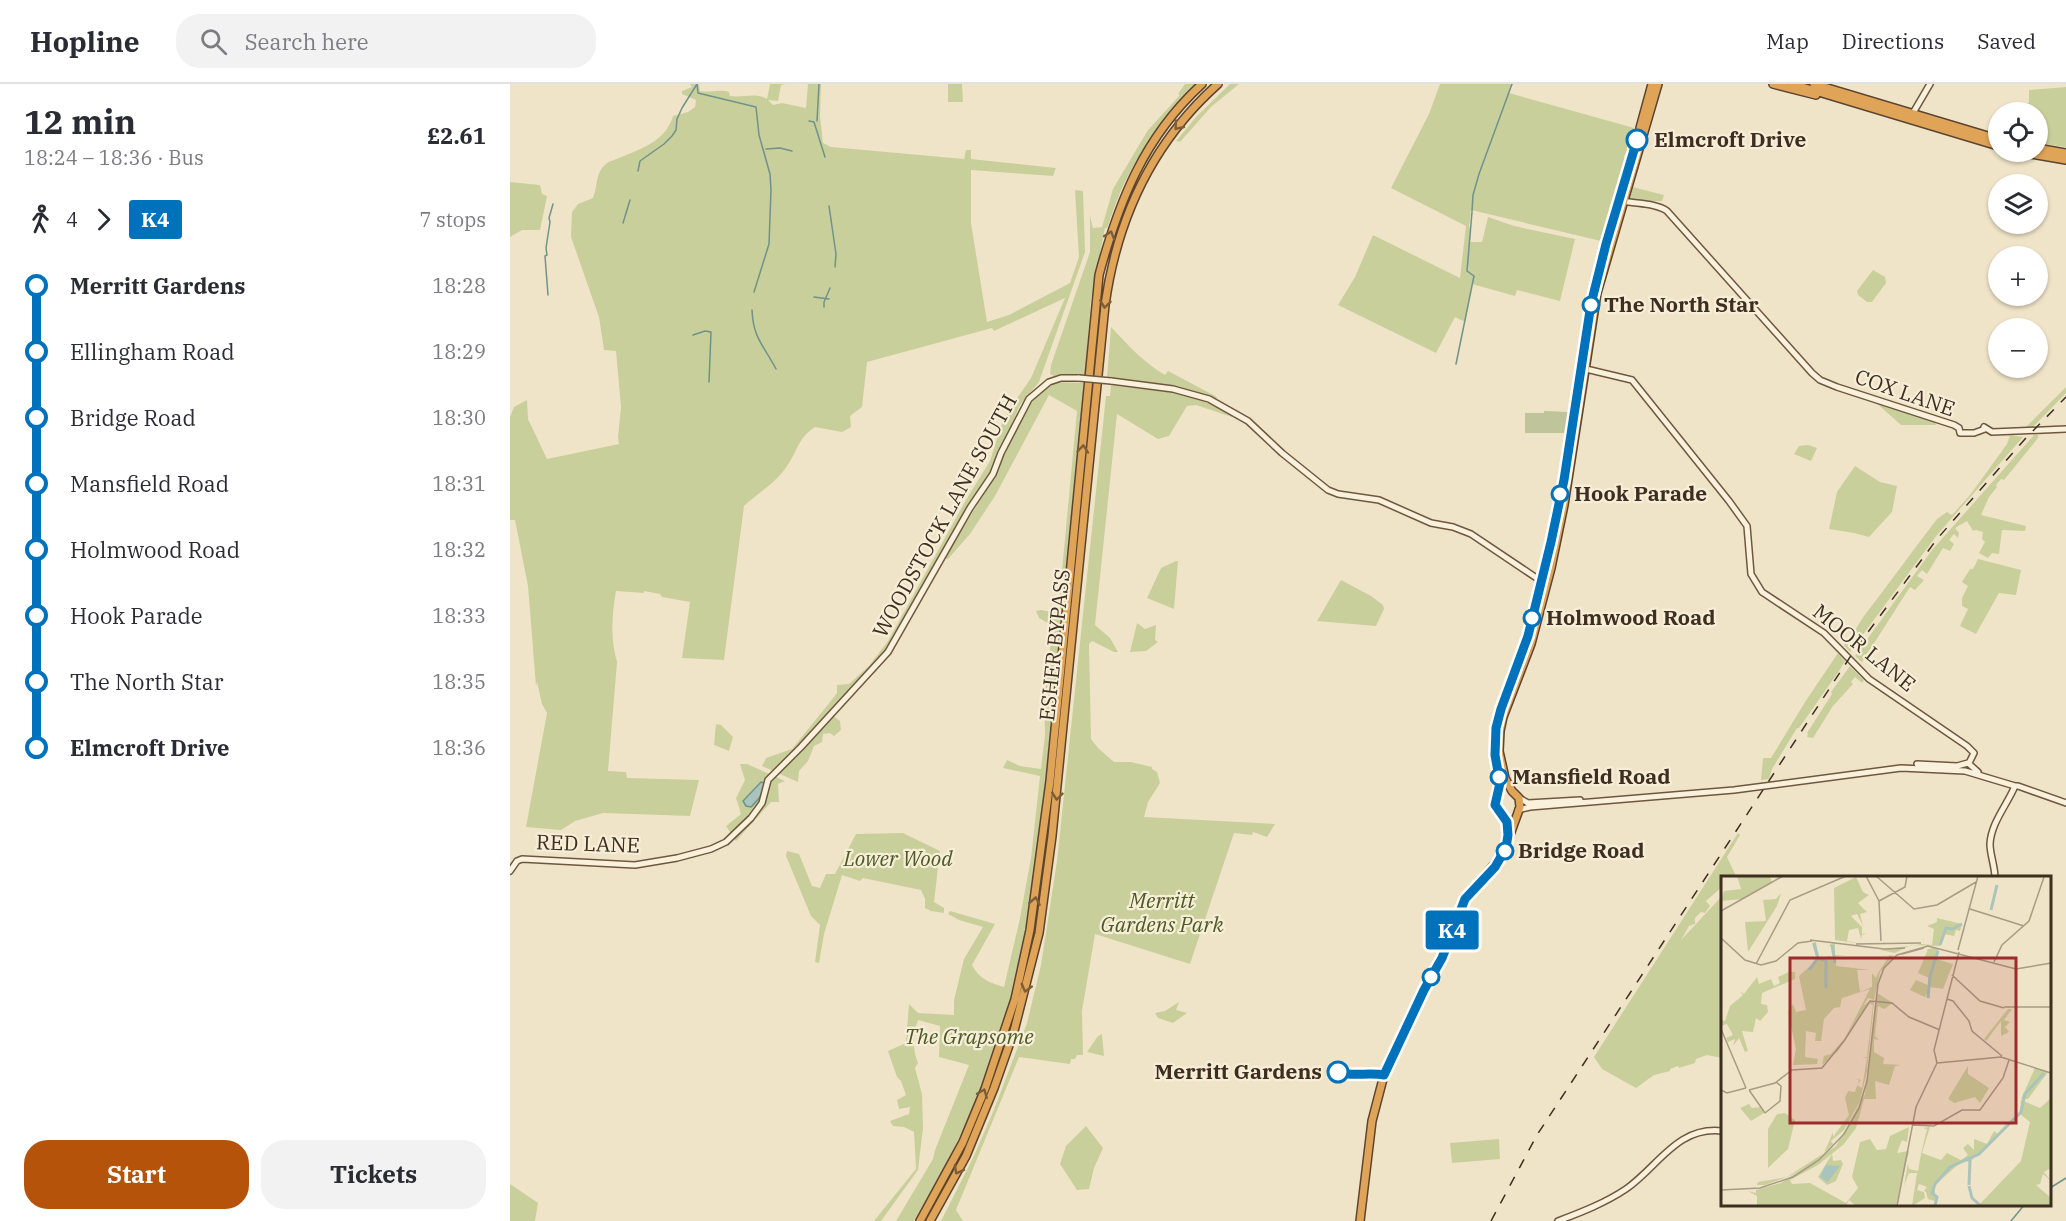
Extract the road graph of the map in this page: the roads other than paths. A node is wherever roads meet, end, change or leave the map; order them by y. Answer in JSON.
{"nodes":[{"id":1,"x":1202,"y":84,"type":"edge"},
{"id":2,"x":1218,"y":84,"type":"edge"},
{"id":3,"x":1652,"y":84,"type":"edge"},
{"id":4,"x":1658,"y":84,"type":"edge"},
{"id":5,"x":1773,"y":84,"type":"edge"},
{"id":6,"x":1792,"y":84,"type":"edge"},
{"id":7,"x":1814,"y":84,"type":"edge"},
{"id":8,"x":1823,"y":84,"type":"edge"},
{"id":9,"x":1930,"y":84,"type":"edge"},
{"id":10,"x":1860,"y":97,"type":"junction"},
{"id":11,"x":1877,"y":110,"type":"junction"},
{"id":12,"x":1913,"y":113,"type":"junction"},
{"id":13,"x":1988,"y":136,"type":"edge"},
{"id":14,"x":1988,"y":143,"type":"edge"},
{"id":15,"x":2048,"y":150,"type":"edge"},
{"id":16,"x":2066,"y":153,"type":"edge"},
{"id":17,"x":2048,"y":157,"type":"edge"},
{"id":18,"x":2066,"y":160,"type":"edge"},
{"id":19,"x":1623,"y":201,"type":"junction"},
{"id":20,"x":1586,"y":369,"type":"junction"},
{"id":21,"x":2066,"y":429,"type":"edge"},
{"id":22,"x":1544,"y":584,"type":"junction"},
{"id":23,"x":1967,"y":767,"type":"junction"},
{"id":24,"x":2015,"y":786,"type":"junction"},
{"id":25,"x":1512,"y":791,"type":"junction"},
{"id":26,"x":1498,"y":795,"type":"junction"},
{"id":27,"x":1519,"y":798,"type":"junction"},
{"id":28,"x":2066,"y":805,"type":"edge"},
{"id":29,"x":1518,"y":810,"type":"junction"},
{"id":30,"x":1501,"y":814,"type":"junction"},
{"id":31,"x":736,"y":833,"type":"joint"},
{"id":32,"x":1508,"y":841,"type":"junction"},
{"id":33,"x":510,"y":871,"type":"edge"},
{"id":34,"x":1995,"y":876,"type":"edge"},
{"id":35,"x":1721,"y":1131,"type":"edge"},
{"id":36,"x":920,"y":1221,"type":"edge"},
{"id":37,"x":930,"y":1221,"type":"edge"},
{"id":38,"x":1360,"y":1221,"type":"edge"},
{"id":39,"x":1558,"y":1221,"type":"edge"}],
"edges":[{"from":36,"to":1,"type":"highway","name":"ESHER BYPASS","one_way":true},
{"from":2,"to":37,"type":"highway","name":"ESHER BYPASS","one_way":true},
{"from":3,"to":22,"type":"highway"},
{"from":4,"to":19,"type":"highway"},
{"from":5,"to":11,"type":"highway"},
{"from":6,"to":11,"type":"highway"},
{"from":7,"to":10,"type":"highway"},
{"from":8,"to":10,"type":"highway"},
{"from":9,"to":12,"type":"street"},
{"from":10,"to":12,"type":"highway"},
{"from":11,"to":14,"type":"highway"},
{"from":12,"to":13,"type":"highway"},
{"from":15,"to":16,"type":"highway"},
{"from":17,"to":18,"type":"highway"},
{"from":19,"to":20,"type":"highway"},
{"from":19,"to":21,"type":"street","name":"COX LANE"},
{"from":20,"to":22,"type":"highway"},
{"from":20,"to":23,"type":"street","name":"MOOR LANE"},
{"from":22,"to":25,"type":"highway"},
{"from":22,"to":26,"type":"highway"},
{"from":22,"to":31,"type":"street","name":"WOODSTOCK LANE SOUTH","bridge":true},
{"from":23,"to":24,"type":"street"},
{"from":23,"to":27,"type":"street"},
{"from":23,"to":29,"type":"street"},
{"from":24,"to":28,"type":"street"},
{"from":24,"to":34,"type":"street"},
{"from":25,"to":26,"type":"highway"},
{"from":25,"to":27,"type":"highway"},
{"from":26,"to":30,"type":"highway"},
{"from":27,"to":29,"type":"highway"},
{"from":29,"to":30,"type":"highway"},
{"from":29,"to":32,"type":"highway"},
{"from":30,"to":32,"type":"highway"},
{"from":31,"to":33,"type":"street","name":"RED LANE"},
{"from":32,"to":38,"type":"highway"},
{"from":35,"to":39,"type":"street"}]}
